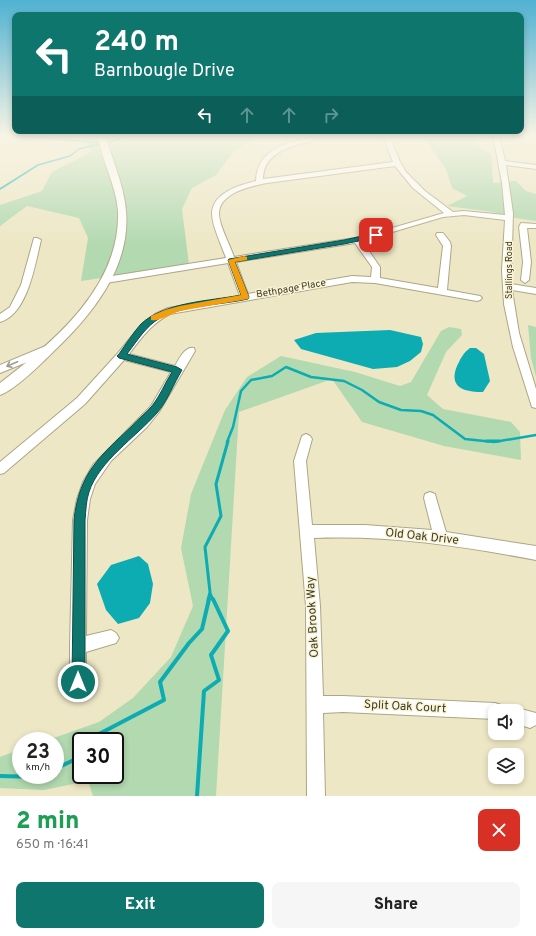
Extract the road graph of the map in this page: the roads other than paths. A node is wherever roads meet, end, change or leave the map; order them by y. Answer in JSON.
{"nodes":[{"id":1,"x":111,"y":172,"type":"edge"},
{"id":2,"x":259,"y":172,"type":"edge"},
{"id":3,"x":329,"y":172,"type":"edge"},
{"id":4,"x":402,"y":172,"type":"edge"},
{"id":5,"x":504,"y":172,"type":"edge"},
{"id":6,"x":259,"y":182,"type":"junction"},
{"id":7,"x":451,"y":214,"type":"junction"},
{"id":8,"x":509,"y":218,"type":"junction"},
{"id":9,"x":536,"y":226,"type":"edge"},
{"id":10,"x":440,"y":235,"type":"dead end"},
{"id":11,"x":37,"y":240,"type":"dead end"},
{"id":12,"x":357,"y":240,"type":"junction"},
{"id":13,"x":517,"y":252,"type":"junction"},
{"id":14,"x":231,"y":260,"type":"junction"},
{"id":15,"x":106,"y":280,"type":"junction"},
{"id":16,"x":375,"y":280,"type":"junction"},
{"id":17,"x":525,"y":280,"type":"dead end"},
{"id":18,"x":507,"y":286,"type":"junction"},
{"id":19,"x":536,"y":291,"type":"edge"},
{"id":20,"x":442,"y":292,"type":"junction"},
{"id":21,"x":245,"y":297,"type":"junction"},
{"id":22,"x":477,"y":298,"type":"dead end"},
{"id":23,"x":0,"y":319,"type":"edge"},
{"id":24,"x":51,"y":348,"type":"junction"},
{"id":25,"x":190,"y":351,"type":"dead end"},
{"id":26,"x":122,"y":356,"type":"junction"},
{"id":27,"x":0,"y":369,"type":"edge"},
{"id":28,"x":177,"y":370,"type":"junction"},
{"id":29,"x":0,"y":390,"type":"edge"},
{"id":30,"x":536,"y":404,"type":"edge"},
{"id":31,"x":306,"y":439,"type":"dead end"},
{"id":32,"x":0,"y":470,"type":"edge"},
{"id":33,"x":430,"y":498,"type":"dead end"},
{"id":34,"x":308,"y":532,"type":"junction"},
{"id":35,"x":441,"y":538,"type":"junction"},
{"id":36,"x":536,"y":553,"type":"edge"},
{"id":37,"x":111,"y":638,"type":"dead end"},
{"id":38,"x":78,"y":646,"type":"junction"},
{"id":39,"x":78,"y":682,"type":"dead end"},
{"id":40,"x":316,"y":705,"type":"junction"},
{"id":41,"x":488,"y":711,"type":"edge"},
{"id":42,"x":316,"y":796,"type":"edge"}],
"edges":[{"from":1,"to":15,"type":"main road"},
{"from":2,"to":6,"type":"street"},
{"from":3,"to":6,"type":"street"},
{"from":4,"to":7,"type":"street"},
{"from":5,"to":8,"type":"street","name":"Stallings Road"},
{"from":6,"to":14,"type":"street"},
{"from":7,"to":8,"type":"street"},
{"from":7,"to":12,"type":"street"},
{"from":8,"to":13,"type":"street","name":"Stallings Road"},
{"from":9,"to":13,"type":"street"},
{"from":10,"to":20,"type":"street"},
{"from":11,"to":23,"type":"street"},
{"from":12,"to":14,"type":"street"},
{"from":12,"to":16,"type":"street"},
{"from":13,"to":17,"type":"street"},
{"from":13,"to":18,"type":"street","name":"Stallings Road"},
{"from":14,"to":15,"type":"street"},
{"from":14,"to":21,"type":"street"},
{"from":15,"to":24,"type":"main road"},
{"from":16,"to":20,"type":"street","name":"Bethpage Place"},
{"from":16,"to":21,"type":"street","name":"Bethpage Place"},
{"from":18,"to":19,"type":"street"},
{"from":18,"to":30,"type":"street","name":"Stallings Road"},
{"from":20,"to":22,"type":"street","name":"Bethpage Place"},
{"from":21,"to":26,"type":"street","name":"Bethpage Place"},
{"from":24,"to":27,"type":"street","one_way":true},
{"from":24,"to":29,"type":"main road"},
{"from":25,"to":28,"type":"street"},
{"from":26,"to":28,"type":"street"},
{"from":26,"to":32,"type":"street","name":"Bethpage Place"},
{"from":28,"to":38,"type":"street"},
{"from":31,"to":34,"type":"street","name":"Oak Brook Way"},
{"from":33,"to":35,"type":"street"},
{"from":34,"to":35,"type":"street","name":"Old Oak Drive"},
{"from":34,"to":40,"type":"street","name":"Oak Brook Way"},
{"from":35,"to":36,"type":"street","name":"Old Oak Drive"},
{"from":37,"to":38,"type":"street"},
{"from":38,"to":39,"type":"street"},
{"from":40,"to":41,"type":"street","name":"Split Oak Court"},
{"from":40,"to":42,"type":"street","name":"Oak Brook Way"}]}
